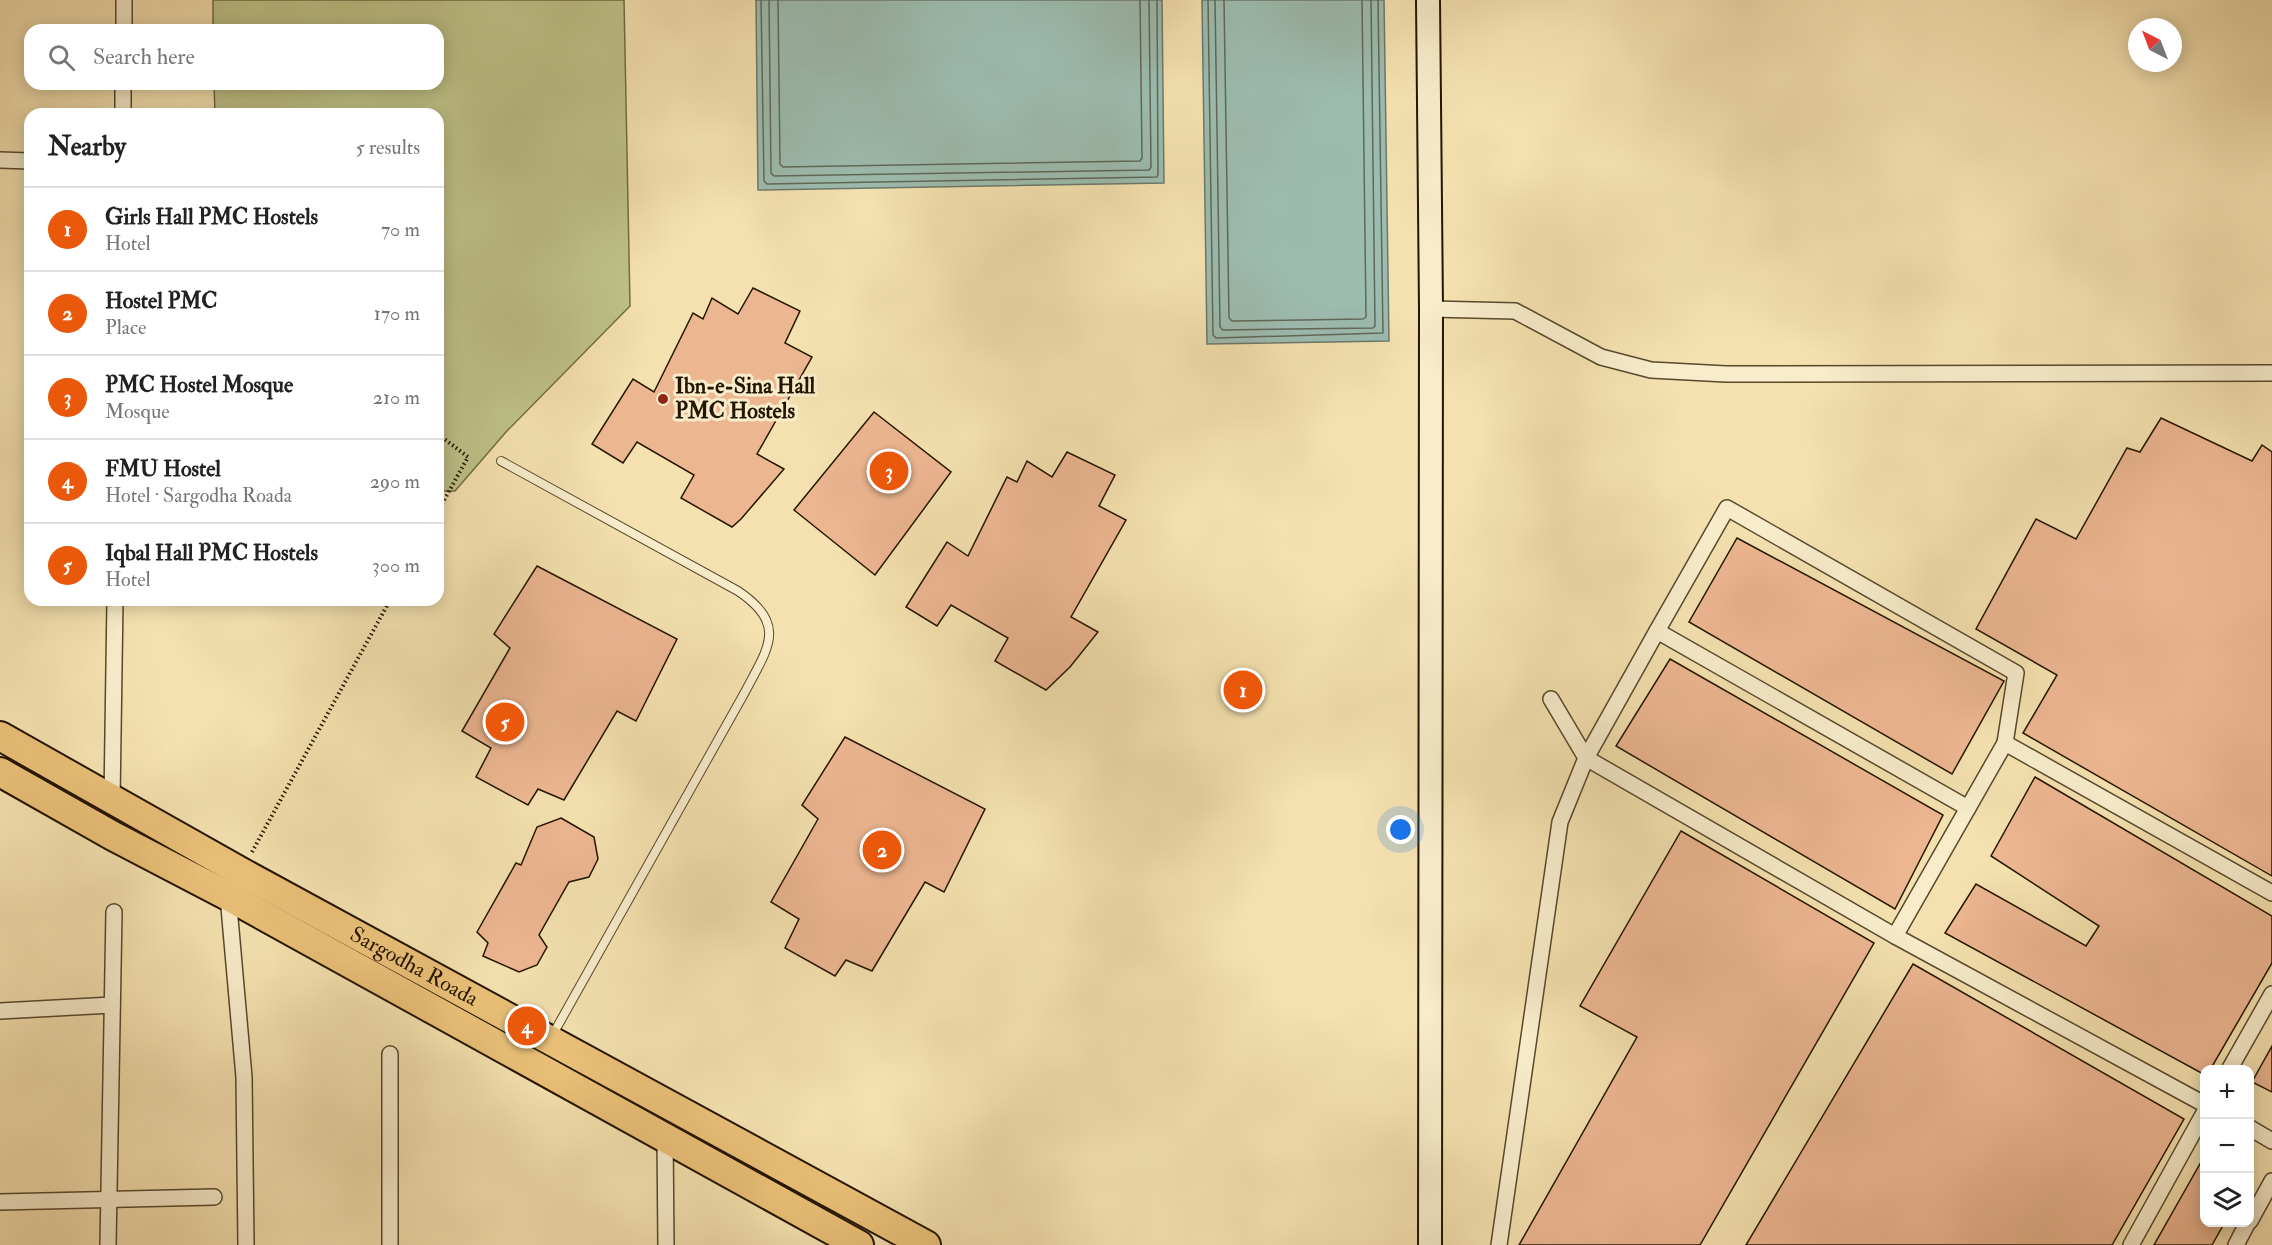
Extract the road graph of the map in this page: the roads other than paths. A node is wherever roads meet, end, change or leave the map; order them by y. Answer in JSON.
{"nodes":[{"id":1,"x":124,"y":0,"type":"edge"},
{"id":2,"x":1428,"y":0,"type":"edge"},
{"id":3,"x":124,"y":24,"type":"edge"},
{"id":4,"x":123,"y":90,"type":"edge"},
{"id":5,"x":123,"y":108,"type":"edge"},
{"id":6,"x":0,"y":160,"type":"edge"},
{"id":7,"x":24,"y":161,"type":"edge"},
{"id":8,"x":1431,"y":309,"type":"junction"},
{"id":9,"x":2272,"y":373,"type":"edge"},
{"id":10,"x":501,"y":461,"type":"dead end"},
{"id":11,"x":116,"y":606,"type":"edge"},
{"id":12,"x":1657,"y":631,"type":"junction"},
{"id":13,"x":1551,"y":699,"type":"dead end"},
{"id":14,"x":0,"y":736,"type":"edge"},
{"id":15,"x":2005,"y":743,"type":"junction"},
{"id":16,"x":1586,"y":758,"type":"junction"},
{"id":17,"x":0,"y":772,"type":"edge"},
{"id":18,"x":112,"y":800,"type":"junction"},
{"id":19,"x":1968,"y":808,"type":"junction"},
{"id":20,"x":235,"y":884,"type":"junction"},
{"id":21,"x":2272,"y":893,"type":"edge"},
{"id":22,"x":114,"y":912,"type":"dead end"},
{"id":23,"x":1895,"y":936,"type":"junction"},
{"id":24,"x":2272,"y":994,"type":"edge"},
{"id":25,"x":112,"y":1005,"type":"junction"},
{"id":26,"x":0,"y":1011,"type":"edge"},
{"id":27,"x":550,"y":1041,"type":"junction"},
{"id":28,"x":390,"y":1054,"type":"dead end"},
{"id":29,"x":2232,"y":1065,"type":"edge"},
{"id":30,"x":2200,"y":1101,"type":"edge"},
{"id":31,"x":2202,"y":1119,"type":"edge"},
{"id":32,"x":2254,"y":1130,"type":"edge"},
{"id":33,"x":664,"y":1137,"type":"junction"},
{"id":34,"x":2272,"y":1141,"type":"edge"},
{"id":35,"x":2272,"y":1181,"type":"edge"},
{"id":36,"x":214,"y":1197,"type":"dead end"},
{"id":37,"x":109,"y":1199,"type":"junction"},
{"id":38,"x":0,"y":1202,"type":"edge"},
{"id":39,"x":2254,"y":1213,"type":"edge"},
{"id":40,"x":2246,"y":1227,"type":"edge"},
{"id":41,"x":108,"y":1245,"type":"edge"},
{"id":42,"x":246,"y":1245,"type":"edge"},
{"id":43,"x":390,"y":1245,"type":"edge"},
{"id":44,"x":666,"y":1245,"type":"edge"},
{"id":45,"x":859,"y":1245,"type":"edge"},
{"id":46,"x":926,"y":1245,"type":"edge"},
{"id":47,"x":1430,"y":1245,"type":"edge"},
{"id":48,"x":1499,"y":1245,"type":"edge"},
{"id":49,"x":2130,"y":1245,"type":"edge"},
{"id":50,"x":2236,"y":1245,"type":"edge"}],
"edges":[{"from":1,"to":3,"type":"street"},
{"from":2,"to":8,"type":"street"},
{"from":4,"to":5,"type":"street"},
{"from":6,"to":7,"type":"street"},
{"from":8,"to":9,"type":"street"},
{"from":8,"to":47,"type":"street"},
{"from":10,"to":27,"type":"lane"},
{"from":11,"to":18,"type":"street"},
{"from":12,"to":15,"type":"street"},
{"from":12,"to":16,"type":"street"},
{"from":12,"to":19,"type":"street"},
{"from":13,"to":16,"type":"street"},
{"from":14,"to":18,"type":"highway","name":"Sargodha Roada"},
{"from":15,"to":19,"type":"street"},
{"from":15,"to":21,"type":"street"},
{"from":16,"to":23,"type":"street"},
{"from":16,"to":48,"type":"street"},
{"from":17,"to":20,"type":"highway","name":"Sargodha Roada"},
{"from":18,"to":20,"type":"highway","name":"Sargodha Roada"},
{"from":19,"to":23,"type":"street"},
{"from":20,"to":27,"type":"highway","name":"Sargodha Roada"},
{"from":20,"to":33,"type":"highway","name":"Sargodha Roada"},
{"from":20,"to":42,"type":"street"},
{"from":22,"to":25,"type":"street"},
{"from":23,"to":30,"type":"street"},
{"from":24,"to":29,"type":"street"},
{"from":25,"to":26,"type":"street"},
{"from":25,"to":37,"type":"street"},
{"from":27,"to":46,"type":"highway","name":"Sargodha Roada"},
{"from":28,"to":43,"type":"street"},
{"from":31,"to":49,"type":"street"},
{"from":32,"to":34,"type":"street"},
{"from":33,"to":44,"type":"street"},
{"from":33,"to":45,"type":"highway","name":"Sargodha Roada"},
{"from":35,"to":39,"type":"street"},
{"from":36,"to":37,"type":"street"},
{"from":37,"to":38,"type":"street"},
{"from":37,"to":41,"type":"street"},
{"from":40,"to":50,"type":"street"}]}
